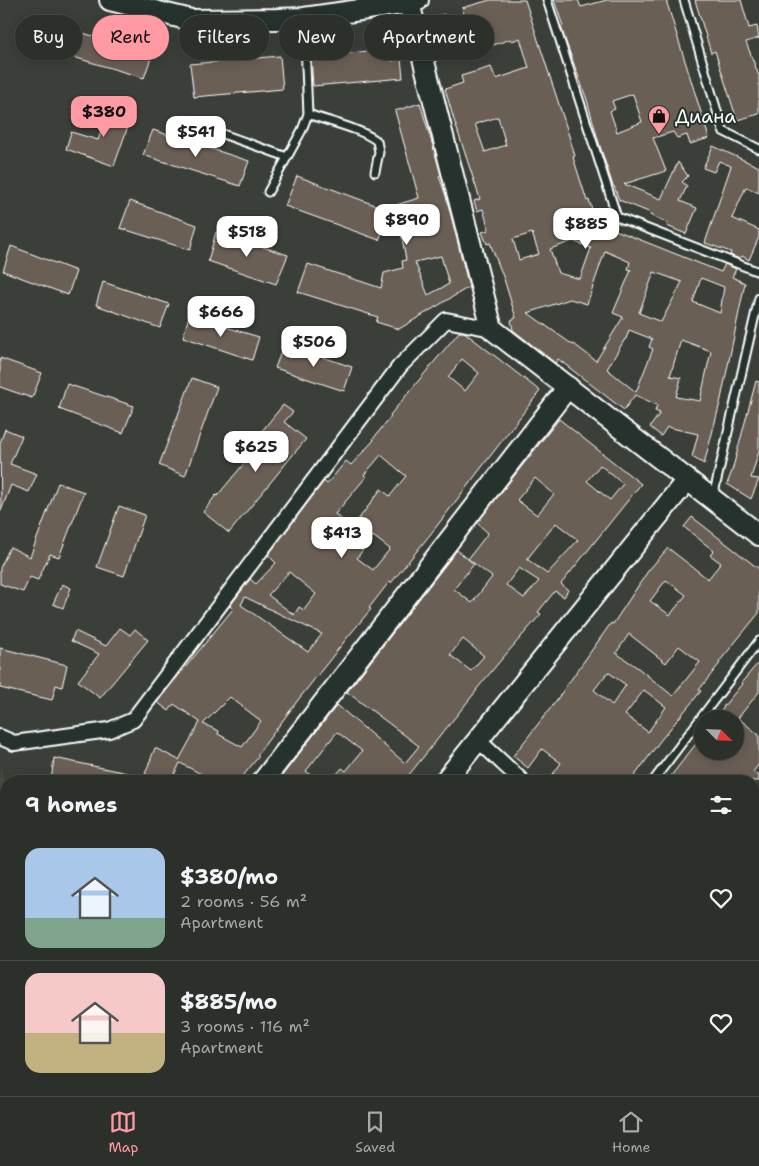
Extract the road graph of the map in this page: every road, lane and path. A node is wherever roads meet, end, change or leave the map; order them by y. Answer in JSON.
{"nodes":[{"id":1,"x":110,"y":0,"type":"edge"},
{"id":2,"x":547,"y":0,"type":"edge"},
{"id":3,"x":684,"y":0,"type":"edge"},
{"id":4,"x":413,"y":1,"type":"edge"},
{"id":5,"x":323,"y":15,"type":"edge"},
{"id":6,"x":279,"y":20,"type":"edge"},
{"id":7,"x":306,"y":60,"type":"edge"},
{"id":8,"x":308,"y":114,"type":"junction"},
{"id":9,"x":186,"y":121,"type":"dead end"},
{"id":10,"x":759,"y":149,"type":"edge"},
{"id":11,"x":287,"y":157,"type":"junction"},
{"id":12,"x":375,"y":172,"type":"dead end"},
{"id":13,"x":268,"y":192,"type":"dead end"},
{"id":14,"x":759,"y":272,"type":"edge"},
{"id":15,"x":759,"y":298,"type":"edge"},
{"id":16,"x":492,"y":329,"type":"junction"},
{"id":17,"x":568,"y":388,"type":"junction"},
{"id":18,"x":687,"y":480,"type":"junction"},
{"id":19,"x":712,"y":499,"type":"junction"},
{"id":20,"x":759,"y":535,"type":"edge"},
{"id":21,"x":759,"y":641,"type":"edge"},
{"id":22,"x":0,"y":737,"type":"edge"},
{"id":23,"x":478,"y":740,"type":"junction"},
{"id":24,"x":268,"y":775,"type":"edge"},
{"id":25,"x":450,"y":775,"type":"edge"},
{"id":26,"x":516,"y":775,"type":"edge"},
{"id":27,"x":658,"y":775,"type":"edge"}],
"edges":[{"from":1,"to":6,"type":"street"},
{"from":2,"to":14,"type":"lane"},
{"from":3,"to":10,"type":"lane"},
{"from":4,"to":5,"type":"street"},
{"from":4,"to":16,"type":"street"},
{"from":7,"to":8,"type":"lane"},
{"from":8,"to":11,"type":"lane"},
{"from":8,"to":12,"type":"lane"},
{"from":9,"to":11,"type":"lane"},
{"from":11,"to":13,"type":"lane"},
{"from":15,"to":19,"type":"lane"},
{"from":16,"to":17,"type":"street"},
{"from":16,"to":22,"type":"street"},
{"from":17,"to":18,"type":"street"},
{"from":17,"to":24,"type":"street"},
{"from":18,"to":19,"type":"street"},
{"from":18,"to":23,"type":"street"},
{"from":19,"to":20,"type":"street"},
{"from":21,"to":27,"type":"lane"},
{"from":23,"to":25,"type":"street"},
{"from":23,"to":26,"type":"street"}]}
